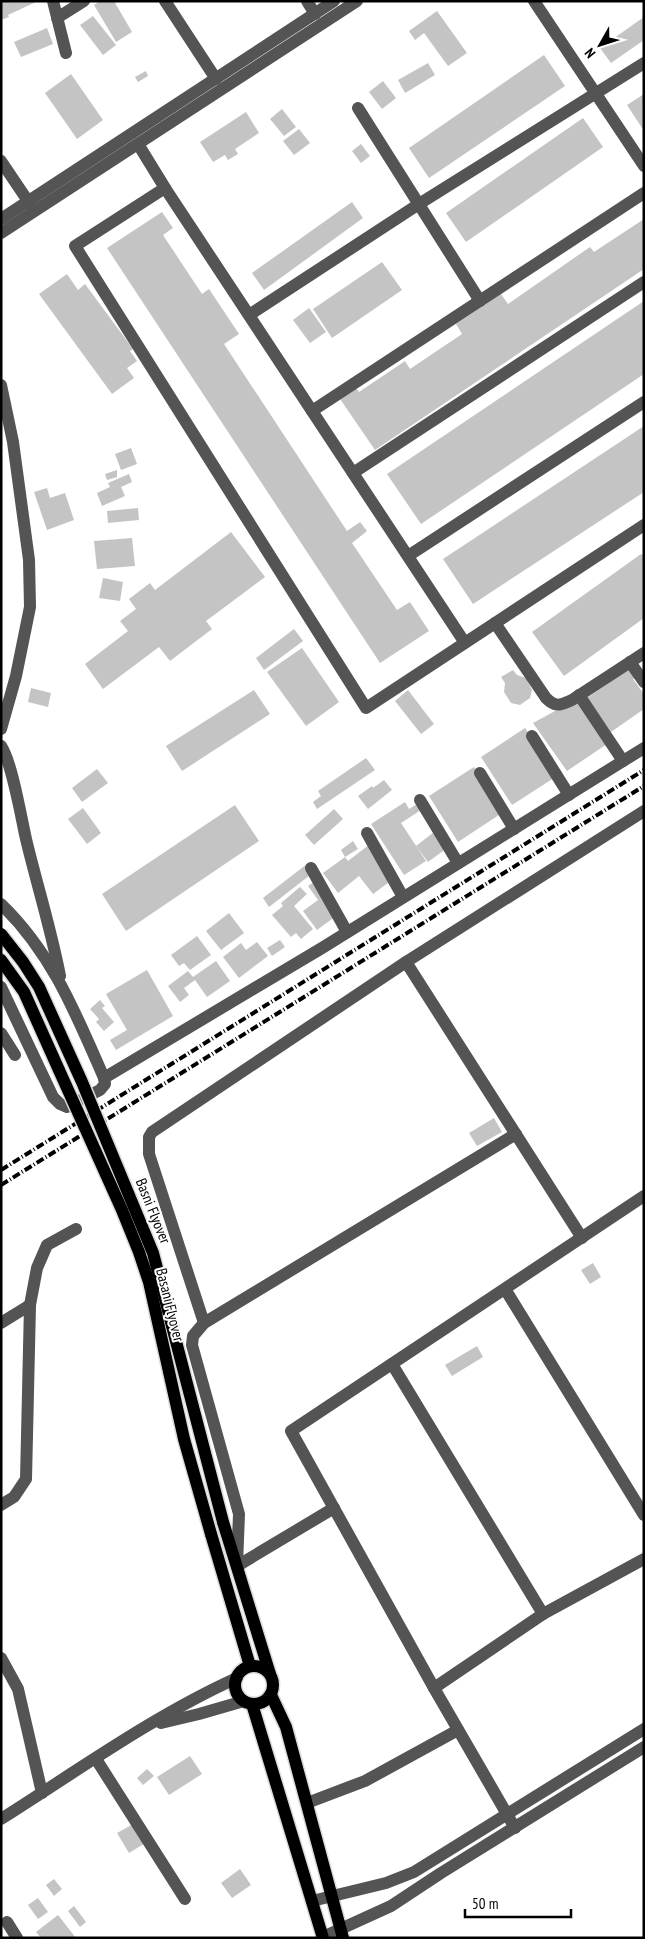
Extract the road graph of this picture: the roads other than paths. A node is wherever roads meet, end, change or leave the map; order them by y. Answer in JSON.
{"nodes":[{"id":1,"x":53,"y":1,"type":"edge"},
{"id":2,"x":84,"y":1,"type":"edge"},
{"id":3,"x":166,"y":1,"type":"edge"},
{"id":4,"x":307,"y":1,"type":"edge"},
{"id":5,"x":334,"y":1,"type":"edge"},
{"id":6,"x":357,"y":1,"type":"edge"},
{"id":7,"x":534,"y":1,"type":"edge"},
{"id":8,"x":315,"y":14,"type":"junction"},
{"id":9,"x":57,"y":18,"type":"junction"},
{"id":10,"x":66,"y":53,"type":"dead end"},
{"id":11,"x":644,"y":63,"type":"edge"},
{"id":12,"x":216,"y":79,"type":"junction"},
{"id":13,"x":595,"y":92,"type":"junction"},
{"id":14,"x":358,"y":108,"type":"dead end"},
{"id":15,"x":138,"y":144,"type":"junction"},
{"id":16,"x":1,"y":161,"type":"edge"},
{"id":17,"x":644,"y":166,"type":"edge"},
{"id":18,"x":165,"y":188,"type":"junction"},
{"id":19,"x":644,"y":193,"type":"edge"},
{"id":20,"x":419,"y":204,"type":"junction"},
{"id":21,"x":32,"y":206,"type":"junction"},
{"id":22,"x":1,"y":218,"type":"edge"},
{"id":23,"x":1,"y":233,"type":"edge"},
{"id":24,"x":644,"y":282,"type":"edge"},
{"id":25,"x":480,"y":300,"type":"junction"},
{"id":26,"x":249,"y":314,"type":"junction"},
{"id":27,"x":1,"y":385,"type":"edge"},
{"id":28,"x":644,"y":402,"type":"edge"},
{"id":29,"x":312,"y":411,"type":"junction"},
{"id":30,"x":353,"y":472,"type":"junction"},
{"id":31,"x":644,"y":525,"type":"edge"},
{"id":32,"x":408,"y":556,"type":"junction"},
{"id":33,"x":495,"y":623,"type":"junction"},
{"id":34,"x":465,"y":643,"type":"junction"},
{"id":35,"x":644,"y":653,"type":"edge"},
{"id":36,"x":630,"y":662,"type":"junction"},
{"id":37,"x":644,"y":682,"type":"edge"},
{"id":38,"x":579,"y":696,"type":"junction"},
{"id":39,"x":1,"y":728,"type":"edge"},
{"id":40,"x":532,"y":736,"type":"dead end"},
{"id":41,"x":1,"y":746,"type":"edge"},
{"id":42,"x":644,"y":748,"type":"edge"},
{"id":43,"x":623,"y":761,"type":"junction"},
{"id":44,"x":480,"y":774,"type":"dead end"},
{"id":45,"x":569,"y":795,"type":"junction"},
{"id":46,"x":420,"y":800,"type":"dead end"},
{"id":47,"x":644,"y":811,"type":"edge"},
{"id":48,"x":514,"y":829,"type":"junction"},
{"id":49,"x":366,"y":833,"type":"dead end"},
{"id":50,"x":458,"y":863,"type":"junction"},
{"id":51,"x":311,"y":868,"type":"dead end"},
{"id":52,"x":404,"y":898,"type":"junction"},
{"id":53,"x":1,"y":904,"type":"edge"},
{"id":54,"x":347,"y":932,"type":"junction"},
{"id":55,"x":1,"y":934,"type":"edge"},
{"id":56,"x":1,"y":960,"type":"edge"},
{"id":57,"x":406,"y":962,"type":"junction"},
{"id":58,"x":62,"y":986,"type":"junction"},
{"id":59,"x":1,"y":987,"type":"edge"},
{"id":60,"x":1,"y":1033,"type":"edge"},
{"id":61,"x":15,"y":1055,"type":"dead end"},
{"id":62,"x":104,"y":1078,"type":"junction"},
{"id":63,"x":516,"y":1134,"type":"junction"},
{"id":64,"x":644,"y":1196,"type":"edge"},
{"id":65,"x":76,"y":1229,"type":"dead end"},
{"id":66,"x":582,"y":1238,"type":"junction"},
{"id":67,"x":505,"y":1289,"type":"junction"},
{"id":68,"x":30,"y":1305,"type":"junction"},
{"id":69,"x":1,"y":1323,"type":"edge"},
{"id":70,"x":204,"y":1323,"type":"junction"},
{"id":71,"x":392,"y":1364,"type":"junction"},
{"id":72,"x":1,"y":1505,"type":"edge"},
{"id":73,"x":334,"y":1508,"type":"junction"},
{"id":74,"x":644,"y":1515,"type":"edge"},
{"id":75,"x":644,"y":1559,"type":"edge"},
{"id":76,"x":237,"y":1566,"type":"junction"},
{"id":77,"x":543,"y":1614,"type":"junction"},
{"id":78,"x":1,"y":1658,"type":"edge"},
{"id":79,"x":250,"y":1666,"type":"junction"},
{"id":80,"x":270,"y":1674,"type":"junction"},
{"id":81,"x":237,"y":1678,"type":"junction"},
{"id":82,"x":434,"y":1688,"type":"junction"},
{"id":83,"x":271,"y":1695,"type":"junction"},
{"id":84,"x":248,"y":1703,"type":"junction"},
{"id":85,"x":153,"y":1724,"type":"junction"},
{"id":86,"x":644,"y":1729,"type":"edge"},
{"id":87,"x":458,"y":1730,"type":"junction"},
{"id":88,"x":644,"y":1747,"type":"edge"},
{"id":89,"x":96,"y":1759,"type":"junction"},
{"id":90,"x":42,"y":1793,"type":"junction"},
{"id":91,"x":307,"y":1802,"type":"junction"},
{"id":92,"x":506,"y":1814,"type":"junction"},
{"id":93,"x":1,"y":1819,"type":"edge"},
{"id":94,"x":515,"y":1828,"type":"junction"},
{"id":95,"x":331,"y":1897,"type":"junction"},
{"id":96,"x":185,"y":1899,"type":"dead end"},
{"id":97,"x":312,"y":1901,"type":"junction"},
{"id":98,"x":7,"y":1922,"type":"dead end"},
{"id":99,"x":342,"y":1934,"type":"edge"},
{"id":100,"x":323,"y":1937,"type":"edge"},
{"id":101,"x":17,"y":1938,"type":"edge"}],
"edges":[{"from":1,"to":9,"type":"street"},
{"from":2,"to":9,"type":"street"},
{"from":3,"to":12,"type":"street"},
{"from":4,"to":8,"type":"street"},
{"from":5,"to":8,"type":"street"},
{"from":6,"to":15,"type":"street"},
{"from":7,"to":13,"type":"street"},
{"from":8,"to":12,"type":"street"},
{"from":9,"to":10,"type":"street"},
{"from":11,"to":13,"type":"street"},
{"from":12,"to":21,"type":"street"},
{"from":13,"to":17,"type":"street"},
{"from":13,"to":20,"type":"street"},
{"from":14,"to":20,"type":"street"},
{"from":15,"to":18,"type":"street"},
{"from":15,"to":21,"type":"street"},
{"from":16,"to":21,"type":"street"},
{"from":18,"to":26,"type":"street"},
{"from":18,"to":34,"type":"street"},
{"from":19,"to":25,"type":"street"},
{"from":20,"to":25,"type":"street"},
{"from":20,"to":26,"type":"street"},
{"from":21,"to":22,"type":"street"},
{"from":21,"to":23,"type":"street"},
{"from":24,"to":30,"type":"street"},
{"from":25,"to":29,"type":"street"},
{"from":26,"to":29,"type":"street"},
{"from":27,"to":39,"type":"street"},
{"from":28,"to":32,"type":"street"},
{"from":29,"to":30,"type":"street"},
{"from":30,"to":32,"type":"street"},
{"from":31,"to":33,"type":"street"},
{"from":32,"to":34,"type":"street"},
{"from":33,"to":34,"type":"street"},
{"from":33,"to":38,"type":"street"},
{"from":35,"to":36,"type":"street"},
{"from":36,"to":37,"type":"street"},
{"from":36,"to":38,"type":"street"},
{"from":38,"to":43,"type":"street"},
{"from":40,"to":45,"type":"street"},
{"from":41,"to":58,"type":"street"},
{"from":42,"to":43,"type":"street"},
{"from":43,"to":45,"type":"street"},
{"from":44,"to":48,"type":"street"},
{"from":45,"to":48,"type":"street"},
{"from":46,"to":50,"type":"street"},
{"from":47,"to":57,"type":"street"},
{"from":48,"to":50,"type":"street"},
{"from":49,"to":52,"type":"street"},
{"from":50,"to":52,"type":"street"},
{"from":51,"to":54,"type":"street"},
{"from":52,"to":54,"type":"street"},
{"from":53,"to":58,"type":"street"},
{"from":54,"to":62,"type":"street"},
{"from":55,"to":76,"type":"main road","name":"Basni Flyover","bridge":true},
{"from":56,"to":79,"type":"main road","name":"Basani Flyover","bridge":true},
{"from":57,"to":63,"type":"street"},
{"from":57,"to":70,"type":"street"},
{"from":58,"to":62,"type":"street"},
{"from":59,"to":62,"type":"street"},
{"from":60,"to":61,"type":"street"},
{"from":63,"to":66,"type":"street"},
{"from":63,"to":70,"type":"street"},
{"from":64,"to":66,"type":"street"},
{"from":65,"to":68,"type":"street"},
{"from":66,"to":67,"type":"street"},
{"from":67,"to":71,"type":"street"},
{"from":67,"to":74,"type":"street"},
{"from":68,"to":69,"type":"street"},
{"from":68,"to":72,"type":"street"},
{"from":70,"to":76,"type":"street"},
{"from":71,"to":73,"type":"street"},
{"from":71,"to":77,"type":"street"},
{"from":73,"to":76,"type":"street"},
{"from":73,"to":82,"type":"street"},
{"from":75,"to":77,"type":"street"},
{"from":76,"to":80,"type":"main road"},
{"from":77,"to":82,"type":"street"},
{"from":78,"to":90,"type":"street"},
{"from":79,"to":80,"type":"main road"},
{"from":79,"to":81,"type":"main road"},
{"from":80,"to":83,"type":"main road"},
{"from":81,"to":84,"type":"main road"},
{"from":81,"to":85,"type":"street"},
{"from":82,"to":87,"type":"street"},
{"from":83,"to":84,"type":"main road"},
{"from":83,"to":91,"type":"main road"},
{"from":84,"to":85,"type":"street"},
{"from":84,"to":97,"type":"main road"},
{"from":85,"to":89,"type":"street"},
{"from":86,"to":92,"type":"street"},
{"from":87,"to":91,"type":"street"},
{"from":87,"to":92,"type":"street"},
{"from":88,"to":94,"type":"street"},
{"from":89,"to":90,"type":"street"},
{"from":89,"to":96,"type":"street"},
{"from":90,"to":93,"type":"street"},
{"from":91,"to":95,"type":"main road"},
{"from":92,"to":94,"type":"street"},
{"from":92,"to":95,"type":"street"},
{"from":94,"to":99,"type":"street"},
{"from":95,"to":97,"type":"street"},
{"from":95,"to":99,"type":"main road"},
{"from":97,"to":100,"type":"main road"},
{"from":98,"to":101,"type":"street"},
{"from":99,"to":100,"type":"street"}]}
